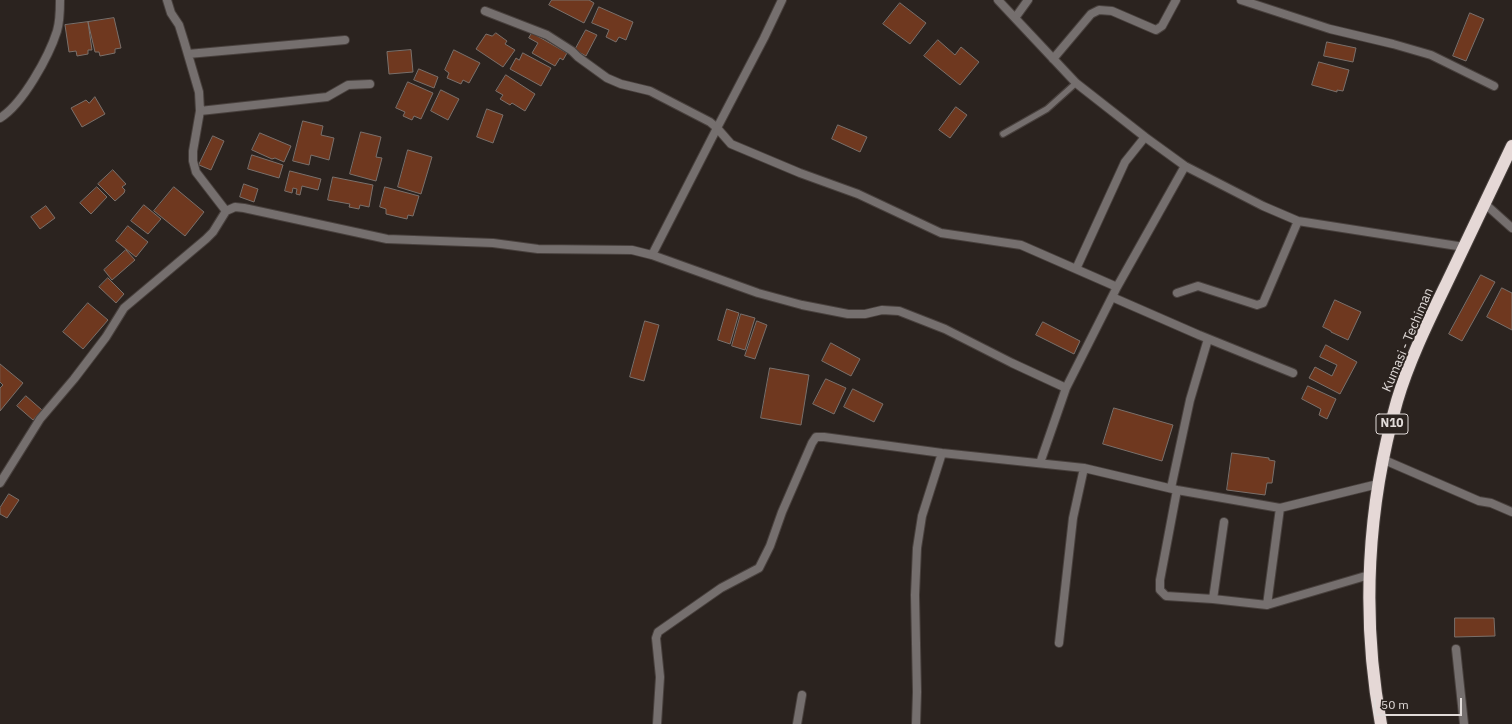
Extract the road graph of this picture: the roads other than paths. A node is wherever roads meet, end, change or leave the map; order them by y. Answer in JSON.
{"nodes":[{"id":1,"x":60,"y":0,"type":"edge"},
{"id":2,"x":167,"y":0,"type":"edge"},
{"id":3,"x":782,"y":0,"type":"edge"},
{"id":4,"x":998,"y":0,"type":"edge"},
{"id":5,"x":1028,"y":0,"type":"edge"},
{"id":6,"x":1176,"y":0,"type":"edge"},
{"id":7,"x":1241,"y":0,"type":"edge"},
{"id":8,"x":485,"y":11,"type":"dead end"},
{"id":9,"x":1015,"y":18,"type":"junction"},
{"id":10,"x":345,"y":40,"type":"dead end"},
{"id":11,"x":188,"y":54,"type":"junction"},
{"id":12,"x":1053,"y":58,"type":"junction"},
{"id":13,"x":1076,"y":83,"type":"junction"},
{"id":14,"x":370,"y":84,"type":"dead end"},
{"id":15,"x":1494,"y":86,"type":"dead end"},
{"id":16,"x":200,"y":111,"type":"junction"},
{"id":17,"x":0,"y":118,"type":"edge"},
{"id":18,"x":717,"y":128,"type":"junction"},
{"id":19,"x":1003,"y":134,"type":"dead end"},
{"id":20,"x":1145,"y":137,"type":"junction"},
{"id":21,"x":1512,"y":146,"type":"edge"},
{"id":22,"x":1185,"y":166,"type":"junction"},
{"id":23,"x":1484,"y":204,"type":"junction"},
{"id":24,"x":226,"y":211,"type":"junction"},
{"id":25,"x":1298,"y":221,"type":"junction"},
{"id":26,"x":1512,"y":228,"type":"edge"},
{"id":27,"x":1464,"y":247,"type":"junction"},
{"id":28,"x":652,"y":255,"type":"junction"},
{"id":29,"x":1076,"y":269,"type":"junction"},
{"id":30,"x":1117,"y":287,"type":"junction"},
{"id":31,"x":1177,"y":293,"type":"dead end"},
{"id":32,"x":1112,"y":297,"type":"junction"},
{"id":33,"x":1208,"y":339,"type":"junction"},
{"id":34,"x":1293,"y":373,"type":"dead end"},
{"id":35,"x":1066,"y":388,"type":"junction"},
{"id":36,"x":942,"y":453,"type":"junction"},
{"id":37,"x":1382,"y":460,"type":"junction"},
{"id":38,"x":1040,"y":463,"type":"junction"},
{"id":39,"x":1084,"y":468,"type":"junction"},
{"id":40,"x":0,"y":483,"type":"edge"},
{"id":41,"x":1378,"y":484,"type":"junction"},
{"id":42,"x":1174,"y":489,"type":"junction"},
{"id":43,"x":1280,"y":508,"type":"junction"},
{"id":44,"x":1512,"y":512,"type":"edge"},
{"id":45,"x":1224,"y":522,"type":"dead end"},
{"id":46,"x":1369,"y":575,"type":"junction"},
{"id":47,"x":1213,"y":599,"type":"junction"},
{"id":48,"x":1267,"y":605,"type":"junction"},
{"id":49,"x":1059,"y":643,"type":"dead end"},
{"id":50,"x":1456,"y":649,"type":"dead end"},
{"id":51,"x":802,"y":695,"type":"dead end"},
{"id":52,"x":657,"y":724,"type":"edge"},
{"id":53,"x":797,"y":724,"type":"edge"},
{"id":54,"x":916,"y":724,"type":"edge"},
{"id":55,"x":1381,"y":724,"type":"edge"},
{"id":56,"x":1464,"y":724,"type":"edge"}],
"edges":[{"from":1,"to":17,"type":"street"},
{"from":2,"to":11,"type":"street"},
{"from":3,"to":18,"type":"street"},
{"from":4,"to":9,"type":"street"},
{"from":5,"to":9,"type":"street"},
{"from":6,"to":12,"type":"street"},
{"from":7,"to":15,"type":"street"},
{"from":8,"to":18,"type":"street"},
{"from":9,"to":12,"type":"street"},
{"from":10,"to":11,"type":"street"},
{"from":11,"to":16,"type":"street"},
{"from":12,"to":13,"type":"street"},
{"from":13,"to":19,"type":"lane"},
{"from":13,"to":20,"type":"street"},
{"from":14,"to":16,"type":"street"},
{"from":16,"to":24,"type":"street"},
{"from":18,"to":28,"type":"street"},
{"from":18,"to":29,"type":"street"},
{"from":20,"to":22,"type":"street"},
{"from":20,"to":29,"type":"street"},
{"from":21,"to":23,"type":"highway","name":"Kumasi - Techiman","number":"N10"},
{"from":22,"to":25,"type":"street"},
{"from":22,"to":30,"type":"street"},
{"from":23,"to":26,"type":"street"},
{"from":23,"to":27,"type":"highway","name":"Kumasi - Techiman","number":"N10"},
{"from":24,"to":28,"type":"street"},
{"from":24,"to":40,"type":"street"},
{"from":25,"to":27,"type":"street"},
{"from":25,"to":31,"type":"street"},
{"from":27,"to":37,"type":"highway","name":"Kumasi - Techiman","number":"N10"},
{"from":28,"to":35,"type":"street"},
{"from":29,"to":30,"type":"street"},
{"from":30,"to":32,"type":"street"},
{"from":32,"to":33,"type":"street"},
{"from":32,"to":35,"type":"street"},
{"from":33,"to":34,"type":"street"},
{"from":33,"to":42,"type":"street"},
{"from":35,"to":38,"type":"street"},
{"from":36,"to":38,"type":"street"},
{"from":36,"to":52,"type":"street"},
{"from":36,"to":54,"type":"street"},
{"from":37,"to":41,"type":"highway","name":"Kumasi - Techiman","number":"N10"},
{"from":37,"to":44,"type":"street"},
{"from":38,"to":39,"type":"street"},
{"from":39,"to":42,"type":"street"},
{"from":39,"to":49,"type":"street"},
{"from":41,"to":43,"type":"street"},
{"from":41,"to":46,"type":"highway","name":"Kumasi - Techiman","number":"N10"},
{"from":42,"to":43,"type":"street"},
{"from":42,"to":47,"type":"street"},
{"from":43,"to":48,"type":"street"},
{"from":45,"to":47,"type":"street"},
{"from":46,"to":48,"type":"street"},
{"from":46,"to":55,"type":"highway","name":"Kumasi - Techiman","number":"N10"},
{"from":47,"to":48,"type":"street"},
{"from":50,"to":56,"type":"street"},
{"from":51,"to":53,"type":"street"}]}
